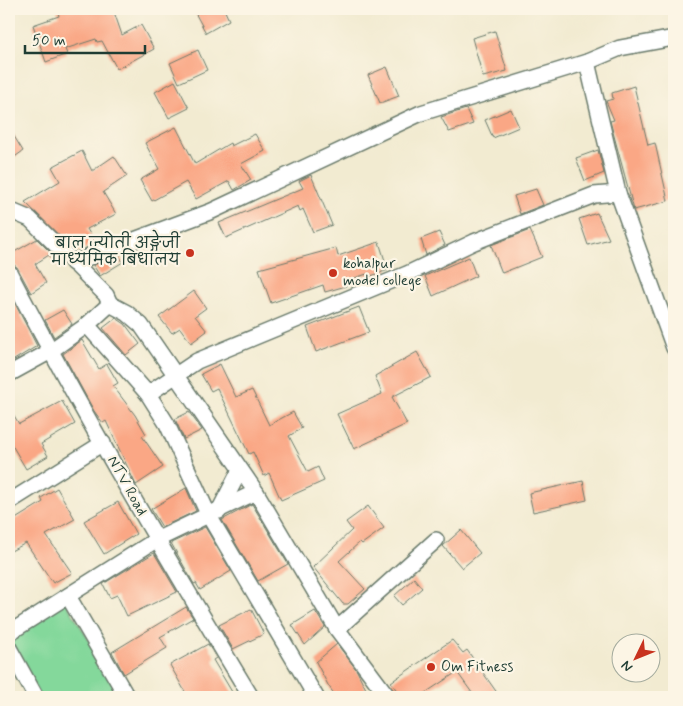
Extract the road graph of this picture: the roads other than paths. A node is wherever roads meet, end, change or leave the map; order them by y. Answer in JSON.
{"nodes":[{"id":1,"x":674,"y":38,"type":"edge"},
{"id":2,"x":587,"y":62,"type":"junction"},
{"id":3,"x":618,"y":193,"type":"junction"},
{"id":4,"x":9,"y":210,"type":"edge"},
{"id":5,"x":73,"y":263,"type":"junction"},
{"id":6,"x":9,"y":272,"type":"edge"},
{"id":7,"x":110,"y":304,"type":"junction"},
{"id":8,"x":87,"y":325,"type":"junction"},
{"id":9,"x":674,"y":348,"type":"edge"},
{"id":10,"x":50,"y":352,"type":"junction"},
{"id":11,"x":9,"y":374,"type":"edge"},
{"id":12,"x":175,"y":377,"type":"junction"},
{"id":13,"x":148,"y":394,"type":"junction"},
{"id":14,"x":103,"y":443,"type":"junction"},
{"id":15,"x":240,"y":470,"type":"junction"},
{"id":16,"x":256,"y":492,"type":"junction"},
{"id":17,"x":9,"y":502,"type":"edge"},
{"id":18,"x":214,"y":513,"type":"junction"},
{"id":19,"x":156,"y":540,"type":"junction"},
{"id":20,"x":436,"y":540,"type":"dead end"},
{"id":21,"x":68,"y":596,"type":"junction"},
{"id":22,"x":337,"y":629,"type":"junction"},
{"id":23,"x":9,"y":633,"type":"edge"},
{"id":24,"x":9,"y":648,"type":"edge"},
{"id":25,"x":36,"y":697,"type":"edge"},
{"id":26,"x":126,"y":697,"type":"edge"},
{"id":27,"x":251,"y":697,"type":"edge"},
{"id":28,"x":316,"y":697,"type":"edge"},
{"id":29,"x":388,"y":697,"type":"edge"}],
"edges":[{"from":1,"to":2,"type":"street"},
{"from":2,"to":3,"type":"street"},
{"from":2,"to":5,"type":"street"},
{"from":3,"to":9,"type":"street"},
{"from":3,"to":12,"type":"street"},
{"from":4,"to":5,"type":"street"},
{"from":5,"to":7,"type":"street"},
{"from":6,"to":10,"type":"street","name":"NTV Road"},
{"from":7,"to":8,"type":"street"},
{"from":7,"to":12,"type":"street"},
{"from":8,"to":10,"type":"street"},
{"from":8,"to":13,"type":"street"},
{"from":10,"to":11,"type":"street"},
{"from":10,"to":14,"type":"street","name":"NTV Road"},
{"from":12,"to":13,"type":"street"},
{"from":12,"to":15,"type":"street"},
{"from":13,"to":18,"type":"street"},
{"from":14,"to":17,"type":"street"},
{"from":14,"to":19,"type":"street","name":"NTV Road"},
{"from":15,"to":16,"type":"street"},
{"from":15,"to":18,"type":"street"},
{"from":16,"to":18,"type":"street"},
{"from":16,"to":22,"type":"street"},
{"from":18,"to":19,"type":"street"},
{"from":18,"to":28,"type":"street"},
{"from":19,"to":21,"type":"street"},
{"from":19,"to":27,"type":"street","name":"NTV Road"},
{"from":20,"to":22,"type":"street"},
{"from":21,"to":23,"type":"street"},
{"from":21,"to":26,"type":"street"},
{"from":22,"to":29,"type":"street"},
{"from":24,"to":25,"type":"street"}]}
